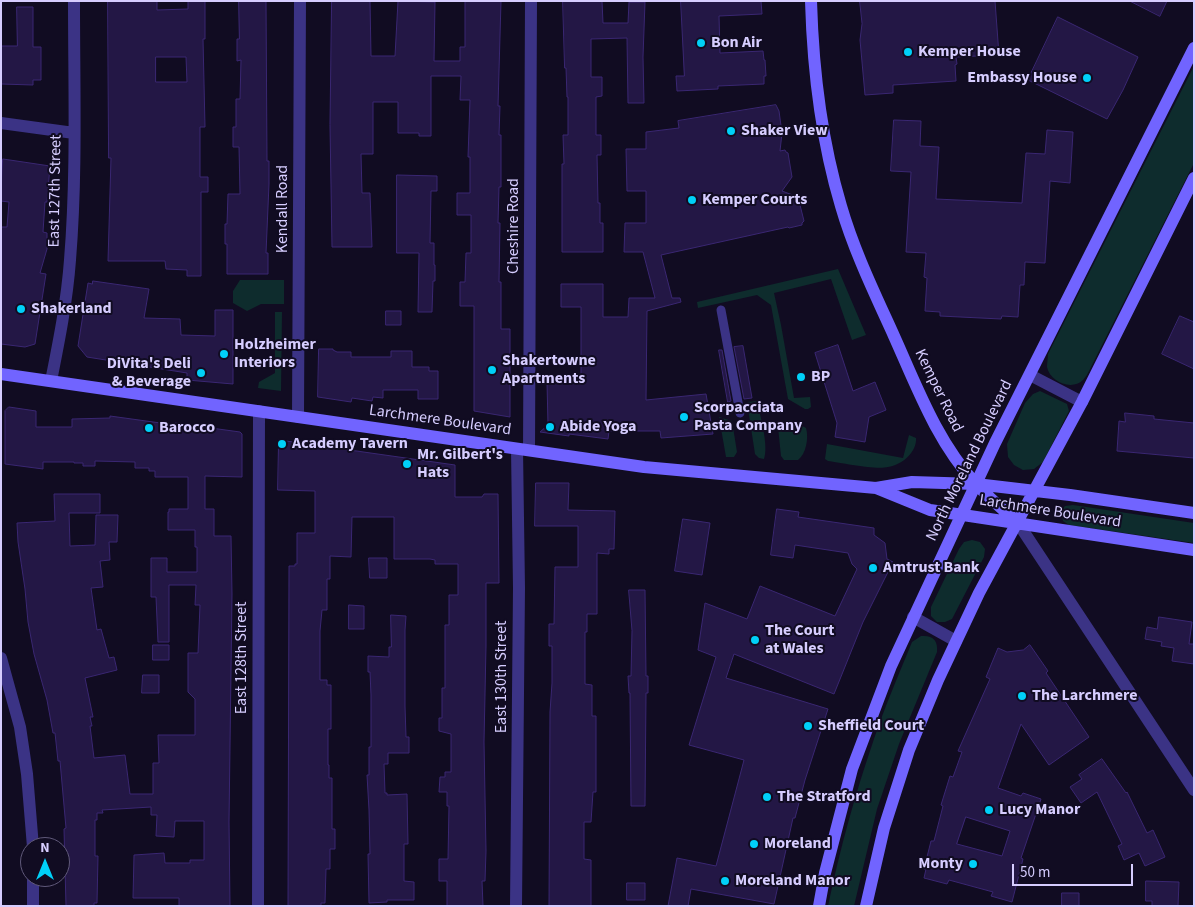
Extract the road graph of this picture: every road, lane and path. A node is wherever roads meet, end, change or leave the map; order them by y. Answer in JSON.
{"nodes":[{"id":1,"x":74,"y":1,"type":"edge"},
{"id":2,"x":300,"y":1,"type":"edge"},
{"id":3,"x":531,"y":1,"type":"edge"},
{"id":4,"x":811,"y":1,"type":"edge"},
{"id":5,"x":1194,"y":48,"type":"edge"},
{"id":6,"x":1,"y":123,"type":"edge"},
{"id":7,"x":74,"y":133,"type":"junction"},
{"id":8,"x":1194,"y":178,"type":"edge"},
{"id":9,"x":721,"y":310,"type":"dead end"},
{"id":10,"x":1,"y":374,"type":"edge"},
{"id":11,"x":1030,"y":375,"type":"junction"},
{"id":12,"x":51,"y":381,"type":"junction"},
{"id":13,"x":1082,"y":402,"type":"junction"},
{"id":14,"x":260,"y":411,"type":"junction"},
{"id":15,"x":740,"y":413,"type":"dead end"},
{"id":16,"x":298,"y":417,"type":"junction"},
{"id":17,"x":523,"y":450,"type":"junction"},
{"id":18,"x":976,"y":484,"type":"junction"},
{"id":19,"x":876,"y":488,"type":"junction"},
{"id":20,"x":1035,"y":491,"type":"junction"},
{"id":21,"x":1194,"y":513,"type":"edge"},
{"id":22,"x":961,"y":516,"type":"junction"},
{"id":23,"x":1018,"y":523,"type":"junction"},
{"id":24,"x":1194,"y":550,"type":"edge"},
{"id":25,"x":913,"y":618,"type":"junction"},
{"id":26,"x":956,"y":640,"type":"junction"},
{"id":27,"x":1,"y":658,"type":"edge"},
{"id":28,"x":1194,"y":790,"type":"edge"},
{"id":29,"x":32,"y":837,"type":"edge"},
{"id":30,"x":33,"y":887,"type":"edge"},
{"id":31,"x":33,"y":906,"type":"edge"},
{"id":32,"x":258,"y":906,"type":"edge"},
{"id":33,"x":516,"y":906,"type":"edge"},
{"id":34,"x":819,"y":906,"type":"edge"},
{"id":35,"x":866,"y":906,"type":"edge"}],
"edges":[{"from":1,"to":7,"type":"street","name":"East 127th Street"},
{"from":2,"to":16,"type":"street","name":"Kendall Road"},
{"from":3,"to":17,"type":"street","name":"Cheshire Road"},
{"from":4,"to":18,"type":"main road","name":"Kemper Road"},
{"from":5,"to":11,"type":"main road","name":"North Moreland Boulevard"},
{"from":6,"to":7,"type":"street"},
{"from":7,"to":12,"type":"street","name":"East 127th Street"},
{"from":8,"to":13,"type":"main road"},
{"from":9,"to":15,"type":"lane"},
{"from":10,"to":12,"type":"main road","name":"Larchmere Boulevard"},
{"from":11,"to":13,"type":"street"},
{"from":11,"to":18,"type":"main road","name":"North Moreland Boulevard"},
{"from":12,"to":14,"type":"main road","name":"Larchmere Boulevard"},
{"from":13,"to":20,"type":"main road"},
{"from":14,"to":16,"type":"main road","name":"Larchmere Boulevard"},
{"from":14,"to":32,"type":"street","name":"East 128th Street"},
{"from":16,"to":17,"type":"main road","name":"Larchmere Boulevard"},
{"from":17,"to":19,"type":"main road","name":"Larchmere Boulevard"},
{"from":17,"to":33,"type":"street","name":"East 130th Street"},
{"from":18,"to":19,"type":"main road","name":"Larchmere Boulevard"},
{"from":18,"to":20,"type":"main road","name":"Larchmere Boulevard"},
{"from":18,"to":22,"type":"main road","name":"North Moreland Boulevard"},
{"from":18,"to":23,"type":"main road","name":"Kemper Road"},
{"from":19,"to":22,"type":"main road","name":"Larchmere Boulevard"},
{"from":20,"to":21,"type":"main road","name":"Larchmere Boulevard"},
{"from":20,"to":23,"type":"main road"},
{"from":22,"to":23,"type":"main road","name":"Larchmere Boulevard"},
{"from":22,"to":25,"type":"main road","name":"North Moreland Boulevard"},
{"from":23,"to":24,"type":"main road","name":"Larchmere Boulevard"},
{"from":23,"to":26,"type":"main road"},
{"from":23,"to":28,"type":"street","name":"Kemper Road"},
{"from":25,"to":26,"type":"street"},
{"from":25,"to":34,"type":"main road","name":"North Moreland Boulevard"},
{"from":26,"to":35,"type":"main road"},
{"from":27,"to":29,"type":"street"},
{"from":30,"to":31,"type":"street"}]}
